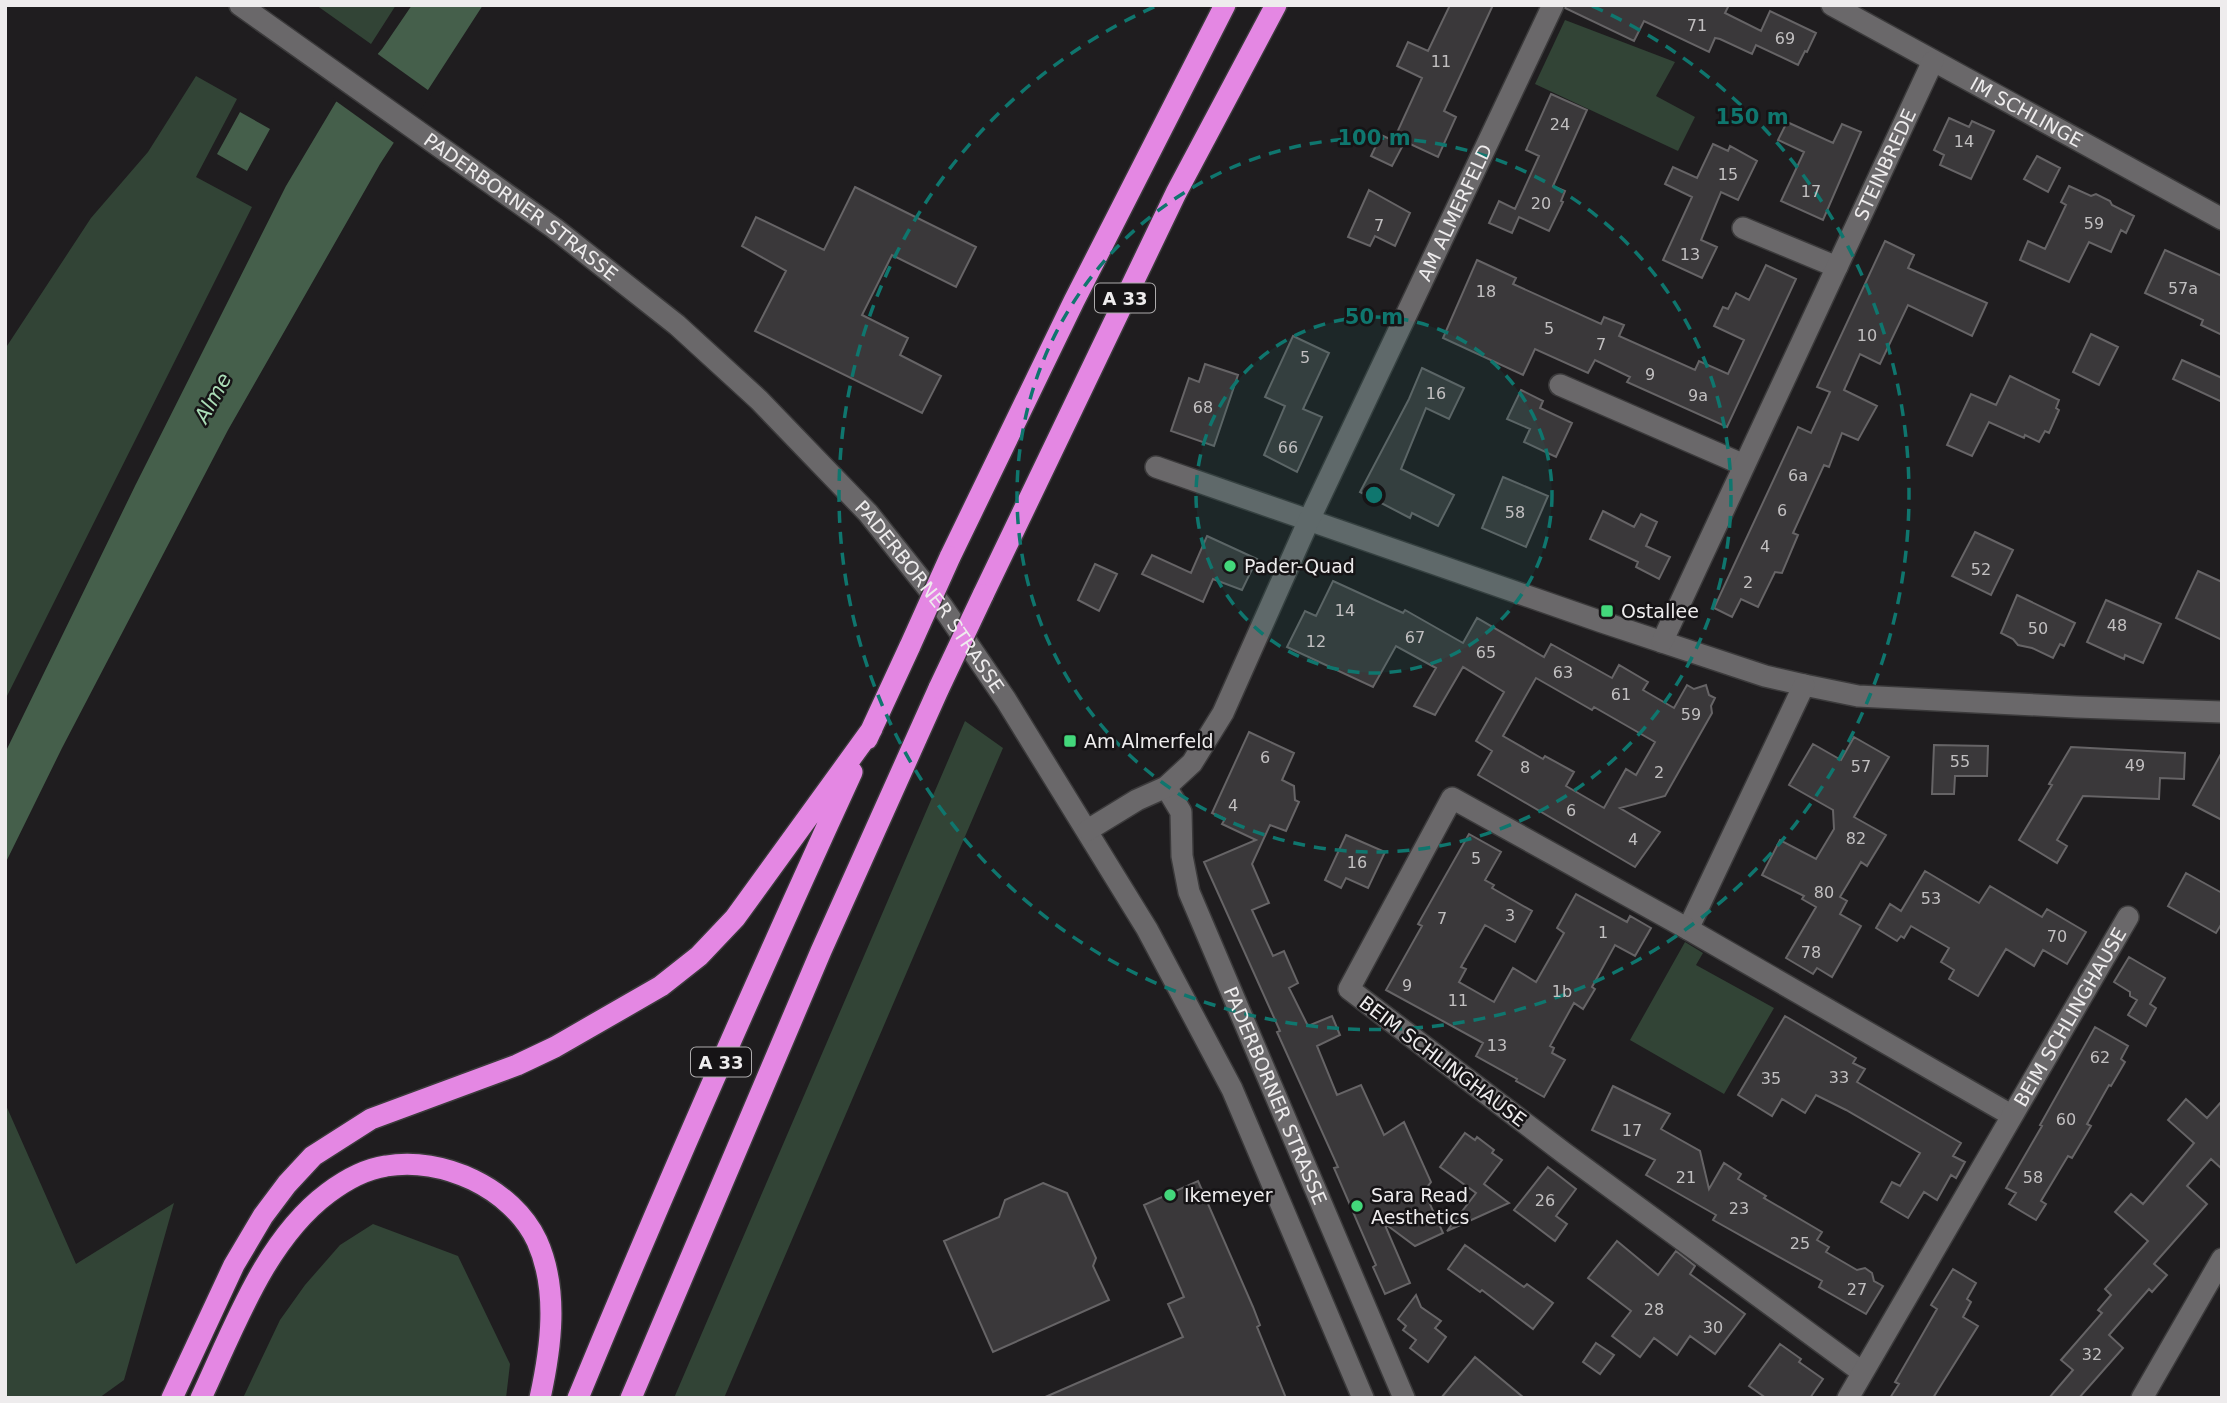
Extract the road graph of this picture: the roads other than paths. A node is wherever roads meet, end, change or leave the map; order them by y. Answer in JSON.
{"nodes":[{"id":1,"x":240,"y":5,"type":"edge"},
{"id":2,"x":1225,"y":5,"type":"edge"},
{"id":3,"x":1276,"y":5,"type":"edge"},
{"id":4,"x":1553,"y":5,"type":"edge"},
{"id":5,"x":1832,"y":5,"type":"edge"},
{"id":6,"x":1933,"y":61,"type":"junction"},
{"id":7,"x":2222,"y":219,"type":"edge"},
{"id":8,"x":1743,"y":228,"type":"dead end"},
{"id":9,"x":1837,"y":267,"type":"junction"},
{"id":10,"x":1560,"y":385,"type":"dead end"},
{"id":11,"x":1744,"y":465,"type":"junction"},
{"id":12,"x":1156,"y":467,"type":"dead end"},
{"id":13,"x":1310,"y":520,"type":"junction"},
{"id":14,"x":1662,"y":642,"type":"junction"},
{"id":15,"x":1804,"y":685,"type":"junction"},
{"id":16,"x":2222,"y":712,"type":"edge"},
{"id":17,"x":872,"y":729,"type":"junction"},
{"id":18,"x":1166,"y":787,"type":"junction"},
{"id":19,"x":1088,"y":830,"type":"junction"},
{"id":20,"x":2128,"y":917,"type":"dead end"},
{"id":21,"x":1688,"y":929,"type":"junction"},
{"id":22,"x":2011,"y":1115,"type":"junction"},
{"id":23,"x":2222,"y":1258,"type":"edge"},
{"id":24,"x":1862,"y":1372,"type":"junction"},
{"id":25,"x":177,"y":1388,"type":"edge"},
{"id":26,"x":165,"y":1398,"type":"edge"},
{"id":27,"x":201,"y":1398,"type":"edge"},
{"id":28,"x":540,"y":1398,"type":"edge"},
{"id":29,"x":578,"y":1398,"type":"edge"},
{"id":30,"x":631,"y":1398,"type":"edge"},
{"id":31,"x":1363,"y":1398,"type":"edge"},
{"id":32,"x":1404,"y":1398,"type":"edge"},
{"id":33,"x":1848,"y":1398,"type":"edge"},
{"id":34,"x":2142,"y":1398,"type":"edge"}],
"edges":[{"from":1,"to":19,"type":"street","name":"PADERBORNER STRASSE"},
{"from":2,"to":17,"type":"highway","number":"A 33","bridge":true},
{"from":3,"to":30,"type":"highway","number":"A 33","bridge":true},
{"from":4,"to":13,"type":"street","name":"AM ALMERFELD"},
{"from":5,"to":6,"type":"street","name":"IM SCHLINGE"},
{"from":6,"to":7,"type":"street","name":"IM SCHLINGE"},
{"from":6,"to":9,"type":"street","name":"STEINBREDE"},
{"from":8,"to":9,"type":"street"},
{"from":9,"to":11,"type":"street","name":"STEINBREDE"},
{"from":10,"to":11,"type":"street"},
{"from":11,"to":14,"type":"street","name":"STEINBREDE"},
{"from":12,"to":13,"type":"street"},
{"from":13,"to":14,"type":"street"},
{"from":13,"to":18,"type":"street","name":"AM ALMERFELD"},
{"from":14,"to":15,"type":"street"},
{"from":15,"to":16,"type":"street"},
{"from":15,"to":21,"type":"street"},
{"from":17,"to":25,"type":"highway"},
{"from":17,"to":29,"type":"highway","number":"A 33"},
{"from":18,"to":19,"type":"street","name":"AM ALMERFELD"},
{"from":18,"to":32,"type":"street","name":"PADERBORNER STRASSE"},
{"from":19,"to":31,"type":"street","name":"PADERBORNER STRASSE"},
{"from":20,"to":22,"type":"street","name":"BEIM SCHLINGHAUSE"},
{"from":21,"to":22,"type":"street","name":"BEIM SCHLINGHAUSE"},
{"from":21,"to":24,"type":"street","name":"BEIM SCHLINGHAUSE"},
{"from":22,"to":24,"type":"street","name":"BEIM SCHLINGHAUSE"},
{"from":23,"to":34,"type":"street"},
{"from":24,"to":33,"type":"street","name":"BEIM SCHLINGHAUSE"},
{"from":25,"to":26,"type":"highway"},
{"from":27,"to":28,"type":"highway"}]}
